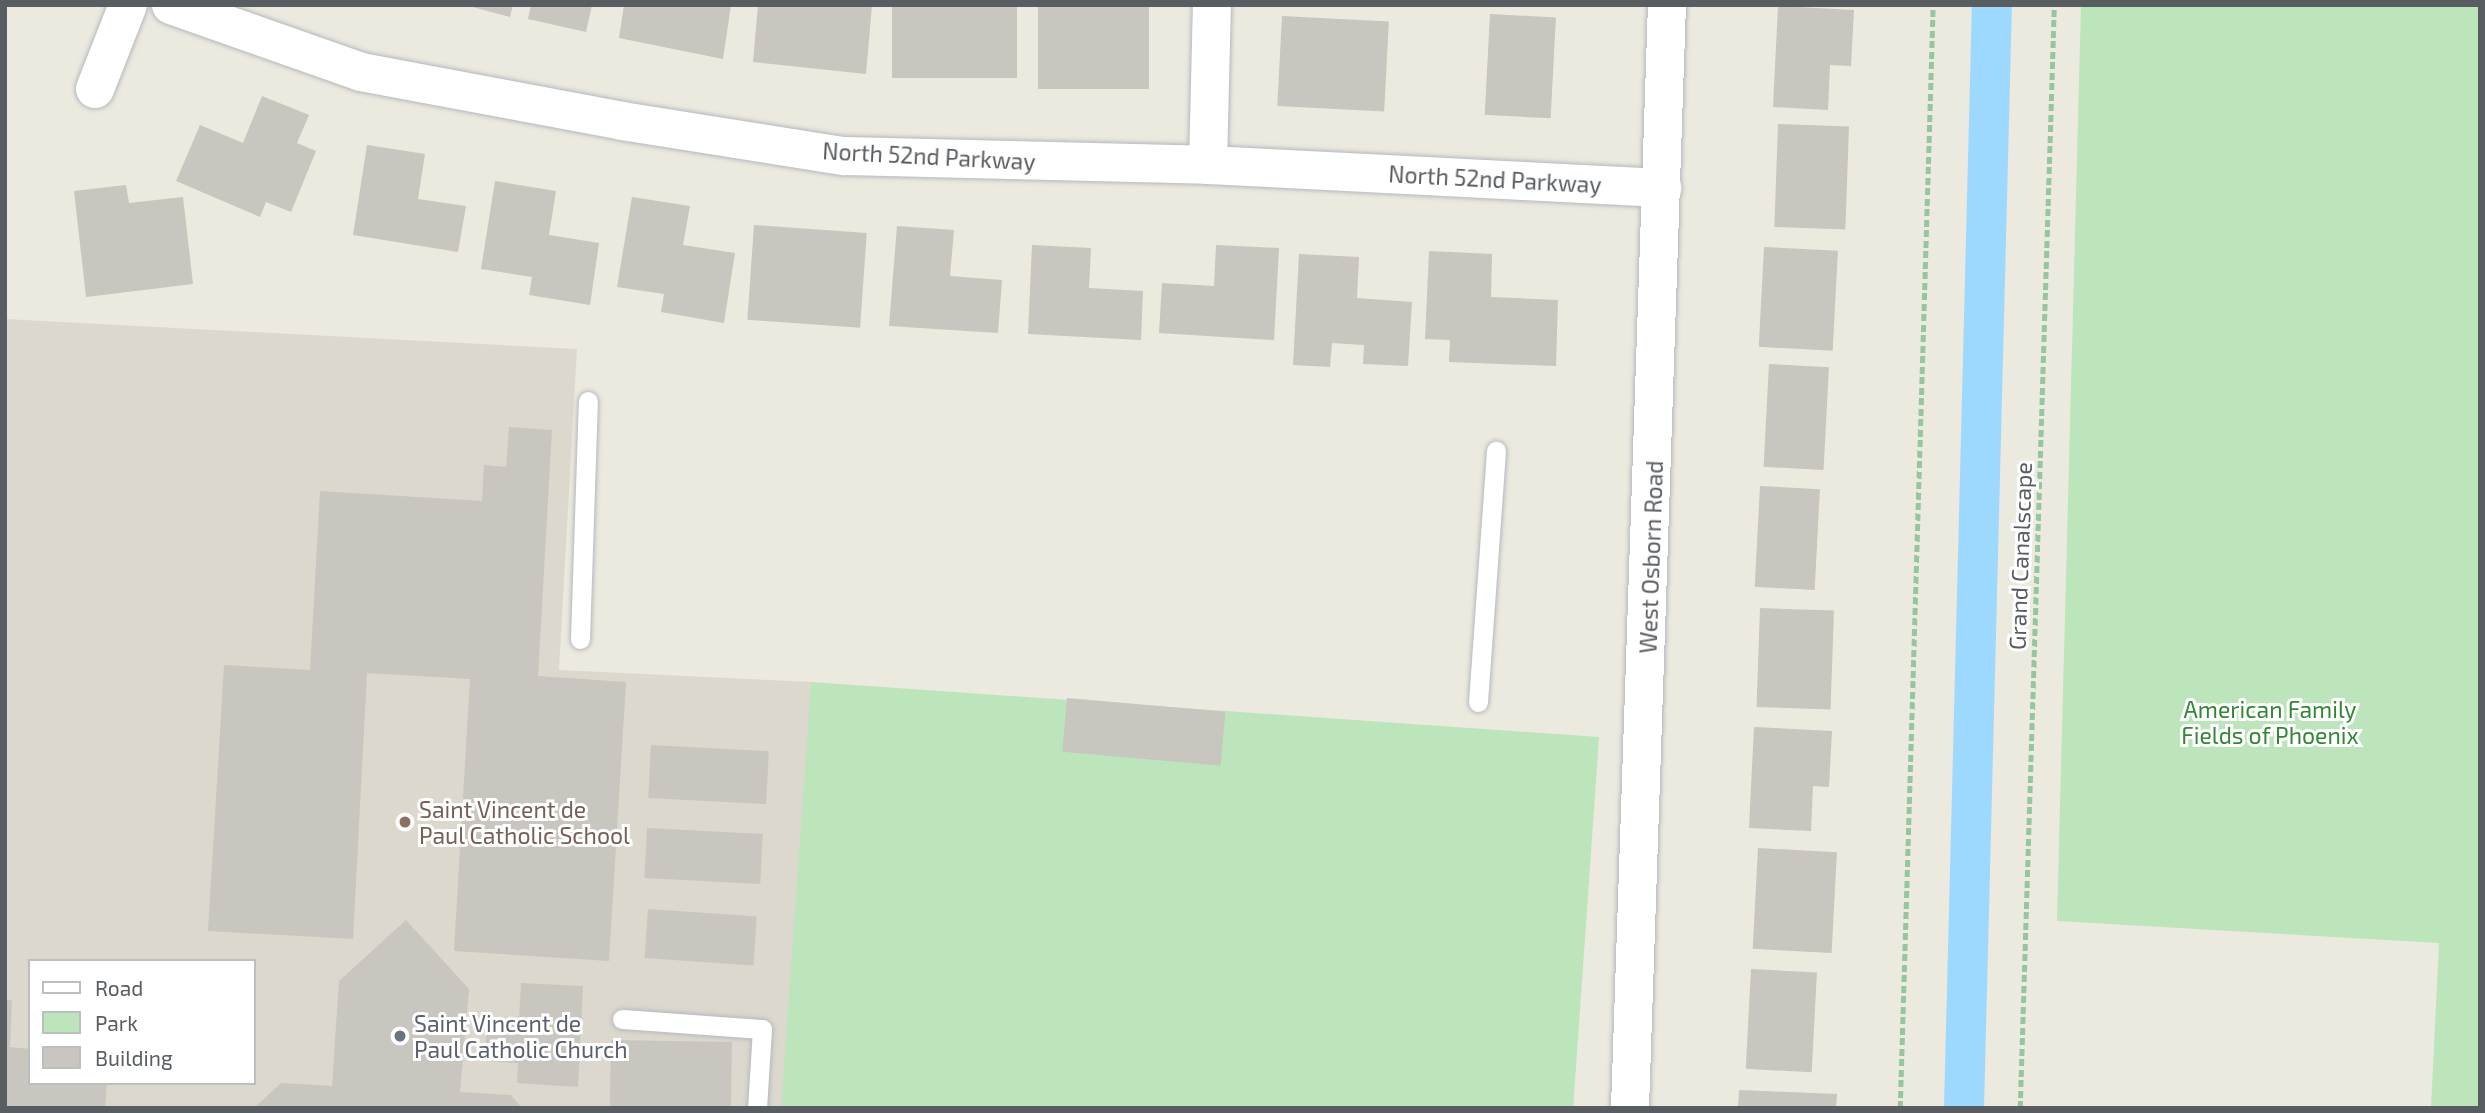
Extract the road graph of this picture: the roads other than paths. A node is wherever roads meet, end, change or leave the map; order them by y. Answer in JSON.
{"nodes":[{"id":1,"x":128,"y":5,"type":"edge"},
{"id":2,"x":171,"y":5,"type":"edge"},
{"id":3,"x":1212,"y":5,"type":"edge"},
{"id":4,"x":1667,"y":5,"type":"edge"},
{"id":5,"x":94,"y":89,"type":"dead end"},
{"id":6,"x":1208,"y":165,"type":"junction"},
{"id":7,"x":1662,"y":188,"type":"junction"},
{"id":8,"x":588,"y":401,"type":"dead end"},
{"id":9,"x":1496,"y":452,"type":"dead end"},
{"id":10,"x":580,"y":639,"type":"dead end"},
{"id":11,"x":1478,"y":702,"type":"dead end"},
{"id":12,"x":622,"y":1019,"type":"dead end"},
{"id":13,"x":757,"y":1108,"type":"edge"},
{"id":14,"x":1630,"y":1108,"type":"edge"}],
"edges":[{"from":1,"to":5,"type":"street"},
{"from":2,"to":6,"type":"street","name":"North 52nd Parkway"},
{"from":3,"to":6,"type":"street"},
{"from":4,"to":7,"type":"street","name":"West Osborn Road"},
{"from":6,"to":7,"type":"street","name":"North 52nd Parkway"},
{"from":7,"to":14,"type":"street","name":"West Osborn Road"},
{"from":8,"to":10,"type":"lane"},
{"from":9,"to":11,"type":"lane"},
{"from":12,"to":13,"type":"lane"}]}
